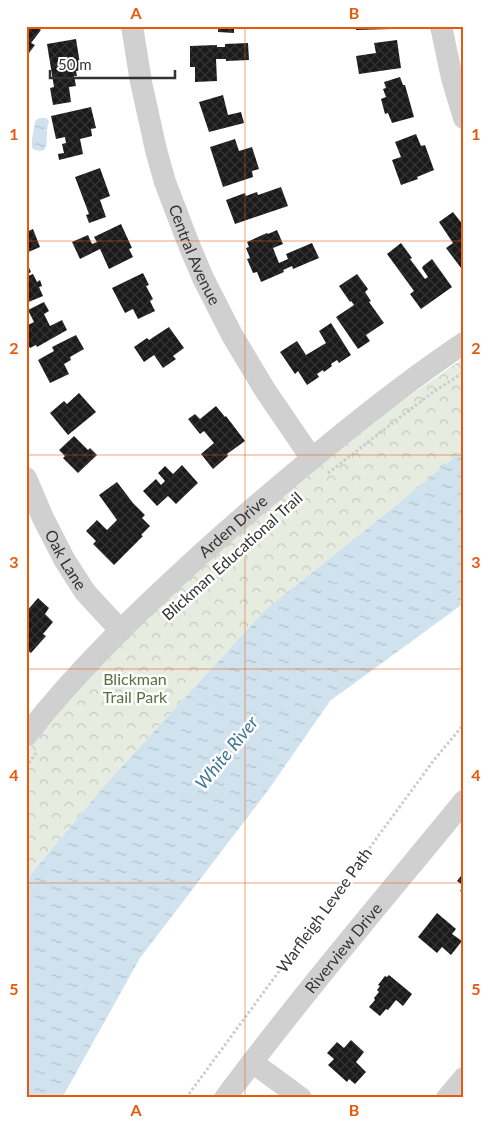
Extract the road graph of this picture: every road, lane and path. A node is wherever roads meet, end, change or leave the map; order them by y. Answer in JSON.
{"nodes":[{"id":1,"x":132,"y":26,"type":"edge"},
{"id":2,"x":440,"y":26,"type":"edge"},
{"id":3,"x":464,"y":118,"type":"edge"},
{"id":4,"x":464,"y":343,"type":"edge"},
{"id":5,"x":464,"y":372,"type":"edge"},
{"id":6,"x":319,"y":466,"type":"junction"},
{"id":7,"x":26,"y":478,"type":"edge"},
{"id":8,"x":121,"y":631,"type":"junction"},
{"id":9,"x":464,"y":724,"type":"edge"},
{"id":10,"x":32,"y":744,"type":"edge"},
{"id":11,"x":26,"y":767,"type":"edge"},
{"id":12,"x":464,"y":801,"type":"edge"},
{"id":13,"x":252,"y":1062,"type":"junction"},
{"id":14,"x":464,"y":1078,"type":"edge"},
{"id":15,"x":186,"y":1098,"type":"edge"},
{"id":16,"x":225,"y":1098,"type":"edge"},
{"id":17,"x":301,"y":1098,"type":"edge"},
{"id":18,"x":447,"y":1098,"type":"edge"}],
"edges":[{"from":1,"to":6,"type":"street","name":"Central Avenue"},
{"from":2,"to":3,"type":"street"},
{"from":4,"to":6,"type":"street","name":"Arden Drive"},
{"from":5,"to":6,"type":"path"},
{"from":6,"to":8,"type":"street","name":"Arden Drive"},
{"from":7,"to":8,"type":"street","name":"Oak Lane"},
{"from":8,"to":10,"type":"street","name":"Arden Drive"},
{"from":9,"to":15,"type":"path","name":"Warfleigh Levee Path"},
{"from":10,"to":11,"type":"path"},
{"from":12,"to":13,"type":"street","name":"Riverview Drive"},
{"from":13,"to":16,"type":"street","name":"Riverview Drive"},
{"from":13,"to":17,"type":"street"},
{"from":14,"to":18,"type":"street"}]}
